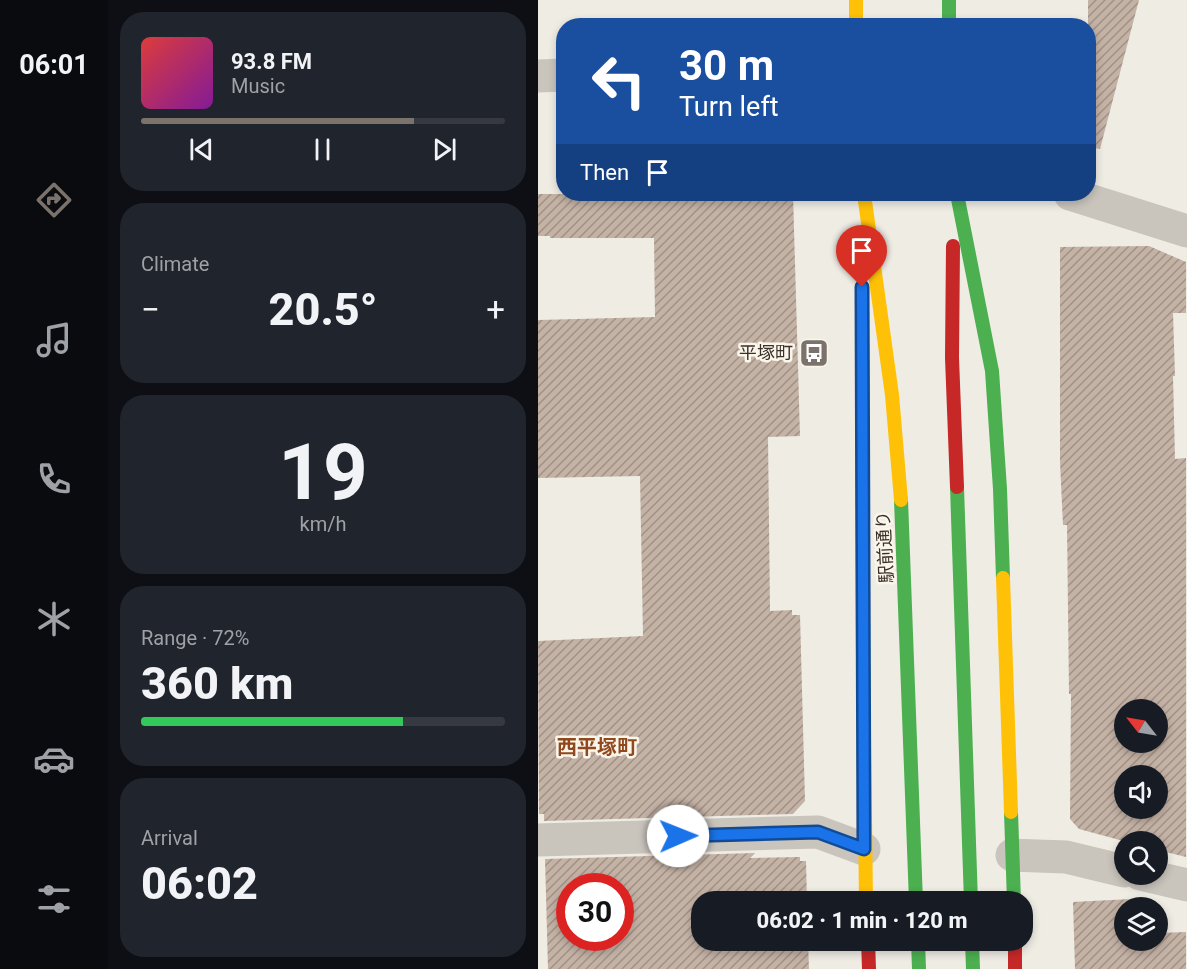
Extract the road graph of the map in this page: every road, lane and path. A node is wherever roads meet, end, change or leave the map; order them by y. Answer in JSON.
{"nodes":[{"id":1,"x":856,"y":0,"type":"edge"},
{"id":2,"x":949,"y":0,"type":"edge"},
{"id":3,"x":856,"y":18,"type":"edge"},
{"id":4,"x":949,"y":18,"type":"edge"},
{"id":5,"x":556,"y":75,"type":"edge"},
{"id":6,"x":538,"y":76,"type":"edge"},
{"id":7,"x":863,"y":201,"type":"edge"},
{"id":8,"x":864,"y":201,"type":"edge"},
{"id":9,"x":955,"y":201,"type":"edge"},
{"id":10,"x":956,"y":201,"type":"edge"},
{"id":11,"x":1092,"y":201,"type":"edge"},
{"id":12,"x":1186,"y":231,"type":"edge"},
{"id":13,"x":538,"y":840,"type":"edge"},
{"id":14,"x":864,"y":849,"type":"junction"},
{"id":15,"x":1012,"y":855,"type":"junction"},
{"id":16,"x":1114,"y":869,"type":"edge"},
{"id":17,"x":1168,"y":881,"type":"edge"},
{"id":18,"x":1186,"y":885,"type":"edge"},
{"id":19,"x":866,"y":891,"type":"edge"},
{"id":20,"x":916,"y":891,"type":"edge"},
{"id":21,"x":971,"y":891,"type":"edge"},
{"id":22,"x":1014,"y":891,"type":"edge"},
{"id":23,"x":868,"y":951,"type":"edge"},
{"id":24,"x":918,"y":951,"type":"edge"},
{"id":25,"x":972,"y":951,"type":"edge"},
{"id":26,"x":1015,"y":951,"type":"edge"},
{"id":27,"x":869,"y":969,"type":"edge"},
{"id":28,"x":919,"y":969,"type":"edge"},
{"id":29,"x":973,"y":969,"type":"edge"},
{"id":30,"x":1015,"y":969,"type":"edge"}],
"edges":[{"from":1,"to":3,"type":"street"},
{"from":2,"to":4,"type":"street"},
{"from":5,"to":6,"type":"street"},
{"from":7,"to":14,"type":"street"},
{"from":8,"to":20,"type":"street","name":"駅前通り"},
{"from":9,"to":21,"type":"street"},
{"from":10,"to":15,"type":"street"},
{"from":11,"to":12,"type":"street"},
{"from":13,"to":14,"type":"street"},
{"from":14,"to":19,"type":"street"},
{"from":15,"to":16,"type":"street"},
{"from":15,"to":22,"type":"street"},
{"from":17,"to":18,"type":"street"},
{"from":23,"to":27,"type":"street"},
{"from":24,"to":28,"type":"street"},
{"from":25,"to":29,"type":"street"},
{"from":26,"to":30,"type":"street"}]}
